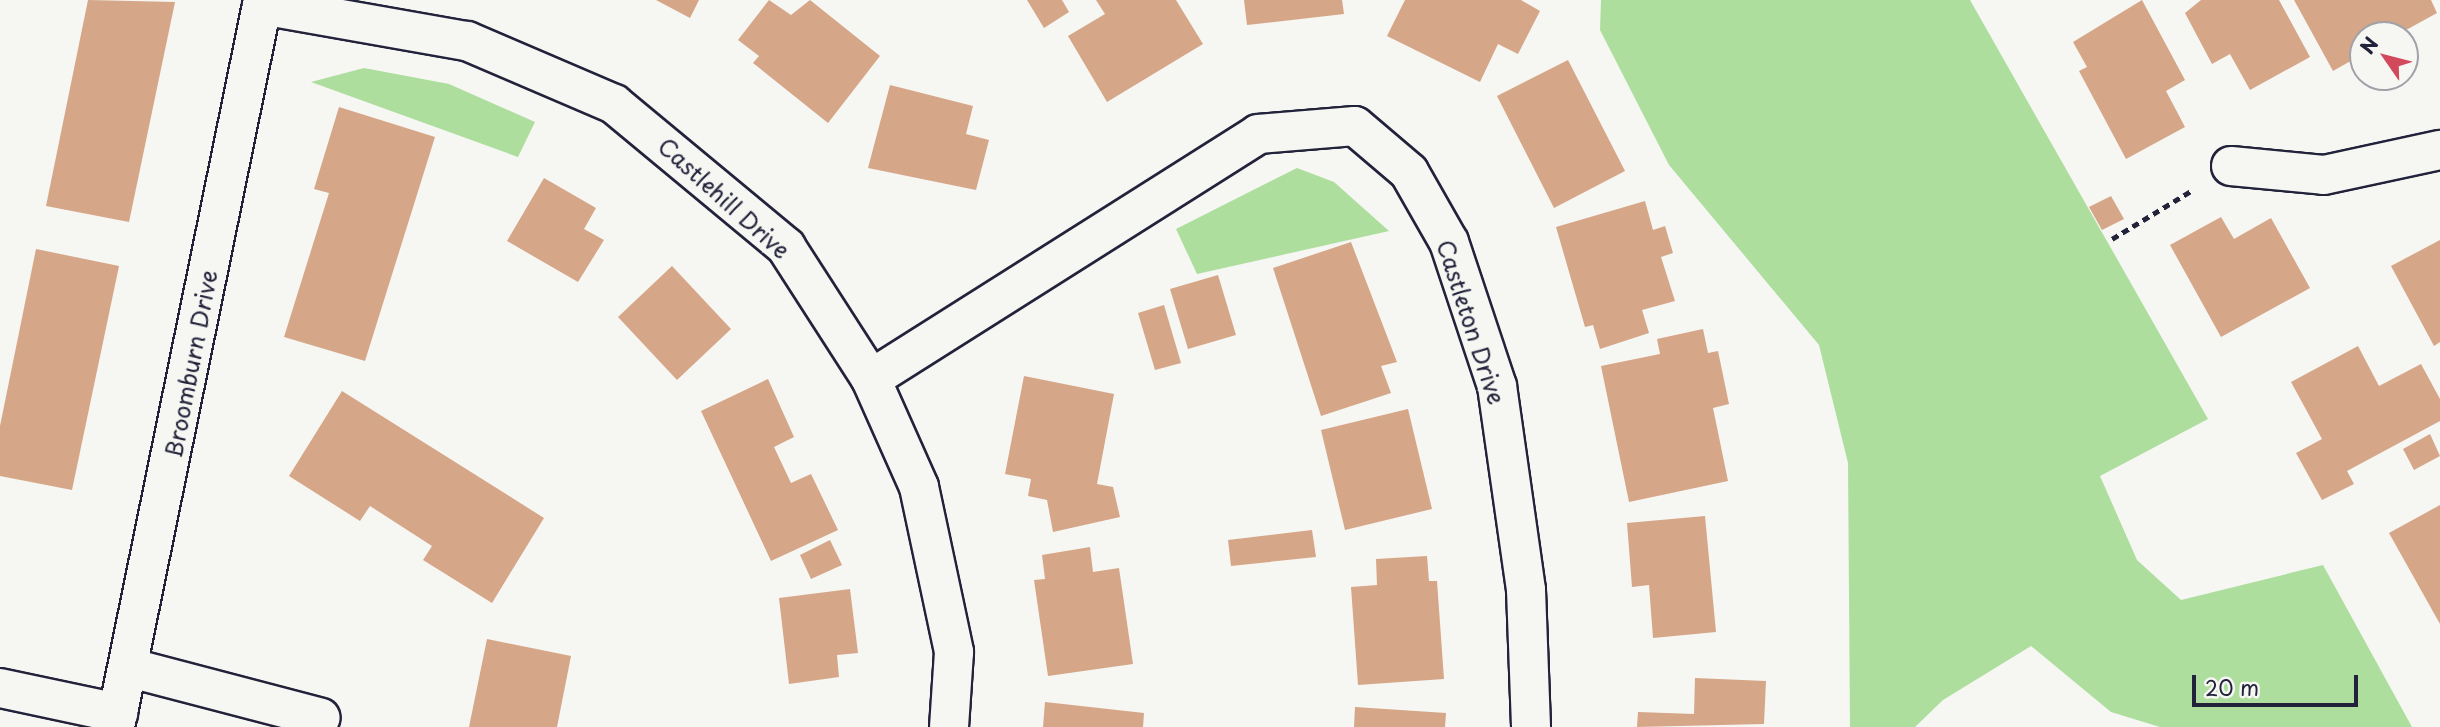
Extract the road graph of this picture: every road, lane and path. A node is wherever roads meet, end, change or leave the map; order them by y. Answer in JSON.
{"nodes":[{"id":1,"x":263,"y":2,"type":"edge"},
{"id":2,"x":2440,"y":150,"type":"edge"},
{"id":3,"x":2231,"y":166,"type":"joint"},
{"id":4,"x":2112,"y":239,"type":"dead end"},
{"id":5,"x":871,"y":379,"type":"junction"},
{"id":6,"x":131,"y":668,"type":"junction"},
{"id":7,"x":0,"y":688,"type":"edge"},
{"id":8,"x":321,"y":718,"type":"dead end"},
{"id":9,"x":116,"y":720,"type":"edge"},
{"id":10,"x":949,"y":727,"type":"edge"},
{"id":11,"x":1531,"y":727,"type":"edge"}],
"edges":[{"from":1,"to":5,"type":"street","name":"Castlehill Drive"},
{"from":1,"to":6,"type":"street","name":"Broomburn Drive"},
{"from":2,"to":3,"type":"street"},
{"from":3,"to":4,"type":"path"},
{"from":5,"to":10,"type":"street","name":"Castlehill Drive"},
{"from":5,"to":11,"type":"street","name":"Castleton Drive"},
{"from":6,"to":8,"type":"street"},
{"from":6,"to":9,"type":"street","name":"Broomburn Drive"},
{"from":7,"to":9,"type":"street"}]}
